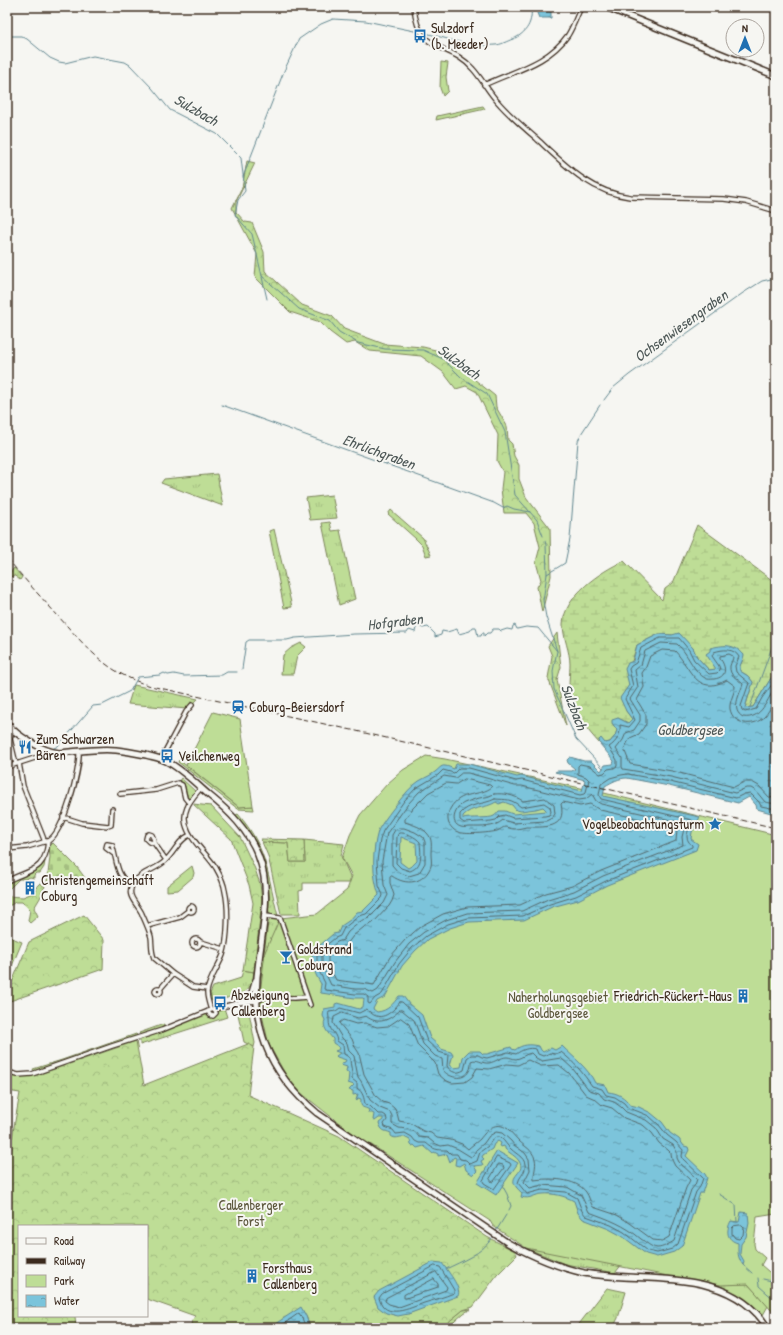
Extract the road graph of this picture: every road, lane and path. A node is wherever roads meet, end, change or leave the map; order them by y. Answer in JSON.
{"nodes":[{"id":1,"x":414,"y":7,"type":"edge"},
{"id":2,"x":581,"y":7,"type":"edge"},
{"id":3,"x":606,"y":7,"type":"edge"},
{"id":4,"x":776,"y":76,"type":"edge"},
{"id":5,"x":484,"y":85,"type":"junction"},
{"id":6,"x":776,"y":211,"type":"edge"},
{"id":7,"x":192,"y":705,"type":"dead end"},
{"id":8,"x":7,"y":723,"type":"edge"},
{"id":9,"x":12,"y":730,"type":"junction"},
{"id":10,"x":50,"y":752,"type":"junction"},
{"id":11,"x":79,"y":752,"type":"junction"},
{"id":12,"x":161,"y":759,"type":"junction"},
{"id":13,"x":18,"y":764,"type":"junction"},
{"id":14,"x":7,"y":767,"type":"edge"},
{"id":15,"x":201,"y":788,"type":"junction"},
{"id":16,"x":120,"y":794,"type":"dead end"},
{"id":17,"x":189,"y":803,"type":"junction"},
{"id":18,"x":112,"y":809,"type":"dead end"},
{"id":19,"x":63,"y":817,"type":"junction"},
{"id":20,"x":190,"y":834,"type":"junction"},
{"id":21,"x":46,"y":841,"type":"junction"},
{"id":22,"x":154,"y":844,"type":"dead end"},
{"id":23,"x":7,"y":848,"type":"edge"},
{"id":24,"x":114,"y":854,"type":"dead end"},
{"id":25,"x":166,"y":860,"type":"junction"},
{"id":26,"x":7,"y":881,"type":"edge"},
{"id":27,"x":133,"y":884,"type":"junction"},
{"id":28,"x":188,"y":911,"type":"dead end"},
{"id":29,"x":266,"y":916,"type":"junction"},
{"id":30,"x":148,"y":926,"type":"junction"},
{"id":31,"x":201,"y":942,"type":"dead end"},
{"id":32,"x":224,"y":949,"type":"junction"},
{"id":33,"x":173,"y":974,"type":"junction"},
{"id":34,"x":257,"y":974,"type":"junction"},
{"id":35,"x":160,"y":988,"type":"dead end"},
{"id":36,"x":207,"y":990,"type":"junction"},
{"id":37,"x":307,"y":997,"type":"junction"},
{"id":38,"x":246,"y":998,"type":"junction"},
{"id":39,"x":256,"y":998,"type":"junction"},
{"id":40,"x":241,"y":1002,"type":"junction"},
{"id":41,"x":310,"y":1005,"type":"dead end"},
{"id":42,"x":216,"y":1008,"type":"junction"},
{"id":43,"x":209,"y":1010,"type":"junction"},
{"id":44,"x":7,"y":1072,"type":"edge"},
{"id":45,"x":768,"y":1328,"type":"edge"}],
"edges":[{"from":1,"to":5,"type":"street"},
{"from":2,"to":5,"type":"street"},
{"from":3,"to":4,"type":"street"},
{"from":5,"to":6,"type":"street"},
{"from":7,"to":12,"type":"street"},
{"from":8,"to":9,"type":"street"},
{"from":9,"to":10,"type":"street"},
{"from":9,"to":13,"type":"street"},
{"from":10,"to":11,"type":"street"},
{"from":10,"to":13,"type":"street"},
{"from":11,"to":12,"type":"street"},
{"from":11,"to":19,"type":"street"},
{"from":12,"to":15,"type":"street"},
{"from":13,"to":14,"type":"street"},
{"from":13,"to":21,"type":"street"},
{"from":15,"to":17,"type":"street"},
{"from":15,"to":29,"type":"street"},
{"from":16,"to":17,"type":"street"},
{"from":17,"to":20,"type":"street"},
{"from":18,"to":19,"type":"street"},
{"from":19,"to":21,"type":"street"},
{"from":20,"to":25,"type":"street"},
{"from":20,"to":32,"type":"street"},
{"from":21,"to":23,"type":"street"},
{"from":21,"to":26,"type":"street"},
{"from":22,"to":25,"type":"street"},
{"from":24,"to":27,"type":"street"},
{"from":25,"to":27,"type":"street"},
{"from":27,"to":30,"type":"street"},
{"from":28,"to":30,"type":"street"},
{"from":29,"to":34,"type":"street"},
{"from":29,"to":37,"type":"street"},
{"from":30,"to":33,"type":"street"},
{"from":31,"to":32,"type":"street"},
{"from":32,"to":36,"type":"street"},
{"from":33,"to":35,"type":"street"},
{"from":33,"to":36,"type":"street"},
{"from":34,"to":38,"type":"street"},
{"from":34,"to":39,"type":"street"},
{"from":36,"to":43,"type":"street"},
{"from":37,"to":39,"type":"street"},
{"from":37,"to":41,"type":"street"},
{"from":38,"to":39,"type":"street"},
{"from":38,"to":40,"type":"street"},
{"from":39,"to":40,"type":"street"},
{"from":39,"to":45,"type":"street"},
{"from":40,"to":42,"type":"street"},
{"from":42,"to":43,"type":"street"},
{"from":42,"to":43,"type":"street"},
{"from":43,"to":44,"type":"street"}]}
